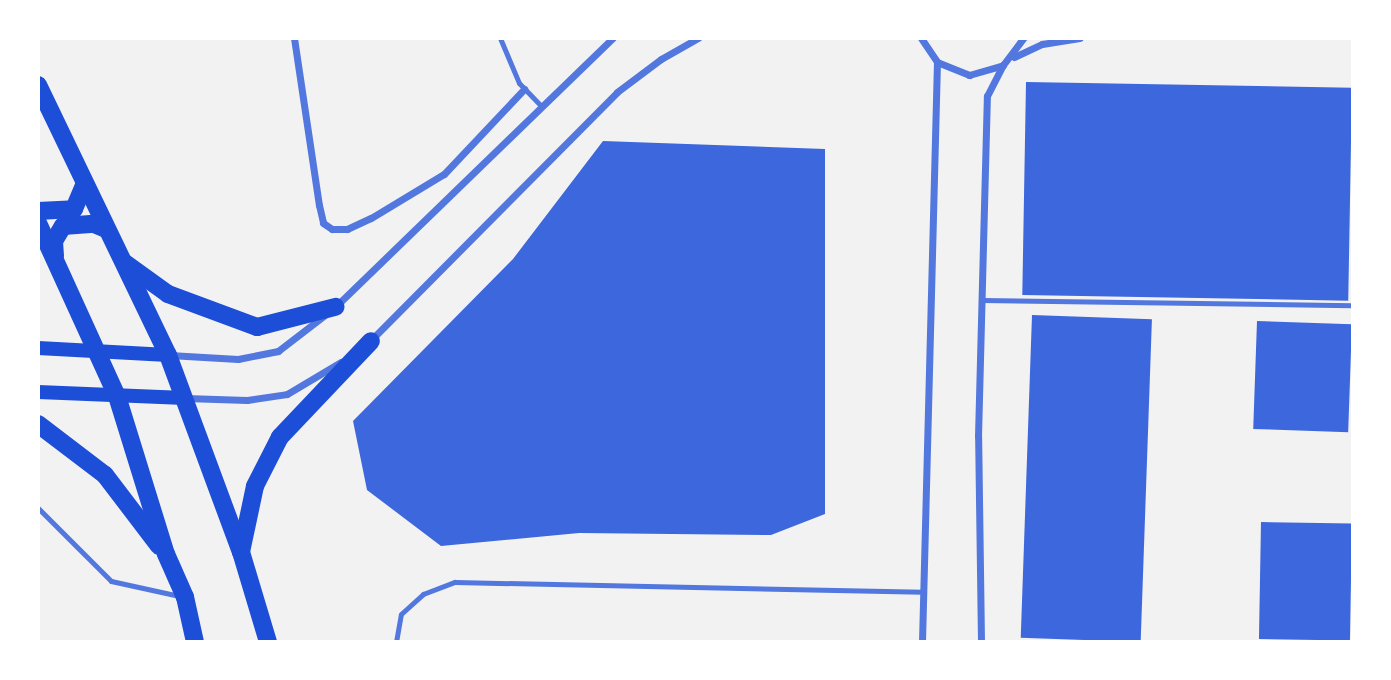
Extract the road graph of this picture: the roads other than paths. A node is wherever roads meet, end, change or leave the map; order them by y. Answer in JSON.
{"nodes":[{"id":1,"x":295,"y":38,"type":"edge"},
{"id":2,"x":500,"y":38,"type":"edge"},
{"id":3,"x":613,"y":38,"type":"edge"},
{"id":4,"x":698,"y":38,"type":"edge"},
{"id":5,"x":920,"y":38,"type":"edge"},
{"id":6,"x":1023,"y":38,"type":"edge"},
{"id":7,"x":1080,"y":38,"type":"edge"},
{"id":8,"x":1012,"y":58,"type":"junction"},
{"id":9,"x":937,"y":62,"type":"junction"},
{"id":10,"x":1003,"y":65,"type":"junction"},
{"id":11,"x":38,"y":85,"type":"edge"},
{"id":12,"x":524,"y":89,"type":"junction"},
{"id":13,"x":541,"y":106,"type":"junction"},
{"id":14,"x":84,"y":185,"type":"junction"},
{"id":15,"x":38,"y":211,"type":"edge"},
{"id":16,"x":38,"y":223,"type":"edge"},
{"id":17,"x":106,"y":229,"type":"junction"},
{"id":18,"x":55,"y":256,"type":"junction"},
{"id":19,"x":122,"y":261,"type":"junction"},
{"id":20,"x":982,"y":300,"type":"junction"},
{"id":21,"x":1353,"y":305,"type":"edge"},
{"id":22,"x":335,"y":307,"type":"junction"},
{"id":23,"x":371,"y":341,"type":"junction"},
{"id":24,"x":38,"y":348,"type":"edge"},
{"id":25,"x":99,"y":351,"type":"junction"},
{"id":26,"x":168,"y":355,"type":"junction"},
{"id":27,"x":38,"y":392,"type":"edge"},
{"id":28,"x":117,"y":396,"type":"junction"},
{"id":29,"x":185,"y":398,"type":"junction"},
{"id":30,"x":38,"y":424,"type":"edge"},
{"id":31,"x":38,"y":508,"type":"edge"},
{"id":32,"x":241,"y":552,"type":"junction"},
{"id":33,"x":166,"y":554,"type":"junction"},
{"id":34,"x":922,"y":592,"type":"junction"},
{"id":35,"x":185,"y":597,"type":"junction"},
{"id":36,"x":195,"y":642,"type":"edge"},
{"id":37,"x":268,"y":642,"type":"edge"},
{"id":38,"x":396,"y":642,"type":"edge"},
{"id":39,"x":922,"y":642,"type":"edge"},
{"id":40,"x":981,"y":642,"type":"edge"}],
"edges":[{"from":1,"to":12,"type":"street"},
{"from":2,"to":12,"type":"lane"},
{"from":3,"to":13,"type":"street"},
{"from":4,"to":23,"type":"street"},
{"from":5,"to":9,"type":"street"},
{"from":6,"to":8,"type":"street"},
{"from":7,"to":8,"type":"street"},
{"from":8,"to":10,"type":"street"},
{"from":9,"to":10,"type":"street"},
{"from":9,"to":34,"type":"street"},
{"from":10,"to":20,"type":"street"},
{"from":11,"to":14,"type":"main road"},
{"from":12,"to":13,"type":"lane"},
{"from":13,"to":22,"type":"street"},
{"from":14,"to":15,"type":"main road"},
{"from":14,"to":17,"type":"main road"},
{"from":16,"to":18,"type":"main road"},
{"from":17,"to":18,"type":"main road"},
{"from":17,"to":19,"type":"main road"},
{"from":18,"to":25,"type":"main road"},
{"from":19,"to":22,"type":"main road"},
{"from":19,"to":26,"type":"main road"},
{"from":20,"to":21,"type":"lane"},
{"from":20,"to":40,"type":"street"},
{"from":22,"to":26,"type":"street"},
{"from":23,"to":29,"type":"street"},
{"from":23,"to":32,"type":"main road"},
{"from":24,"to":25,"type":"main road"},
{"from":25,"to":26,"type":"main road"},
{"from":25,"to":28,"type":"main road"},
{"from":26,"to":29,"type":"main road"},
{"from":27,"to":28,"type":"main road"},
{"from":28,"to":29,"type":"main road"},
{"from":28,"to":33,"type":"main road"},
{"from":29,"to":32,"type":"main road"},
{"from":30,"to":33,"type":"main road"},
{"from":31,"to":35,"type":"lane"},
{"from":32,"to":37,"type":"main road"},
{"from":33,"to":35,"type":"main road"},
{"from":34,"to":38,"type":"lane"},
{"from":34,"to":39,"type":"street"},
{"from":35,"to":36,"type":"main road"}]}
